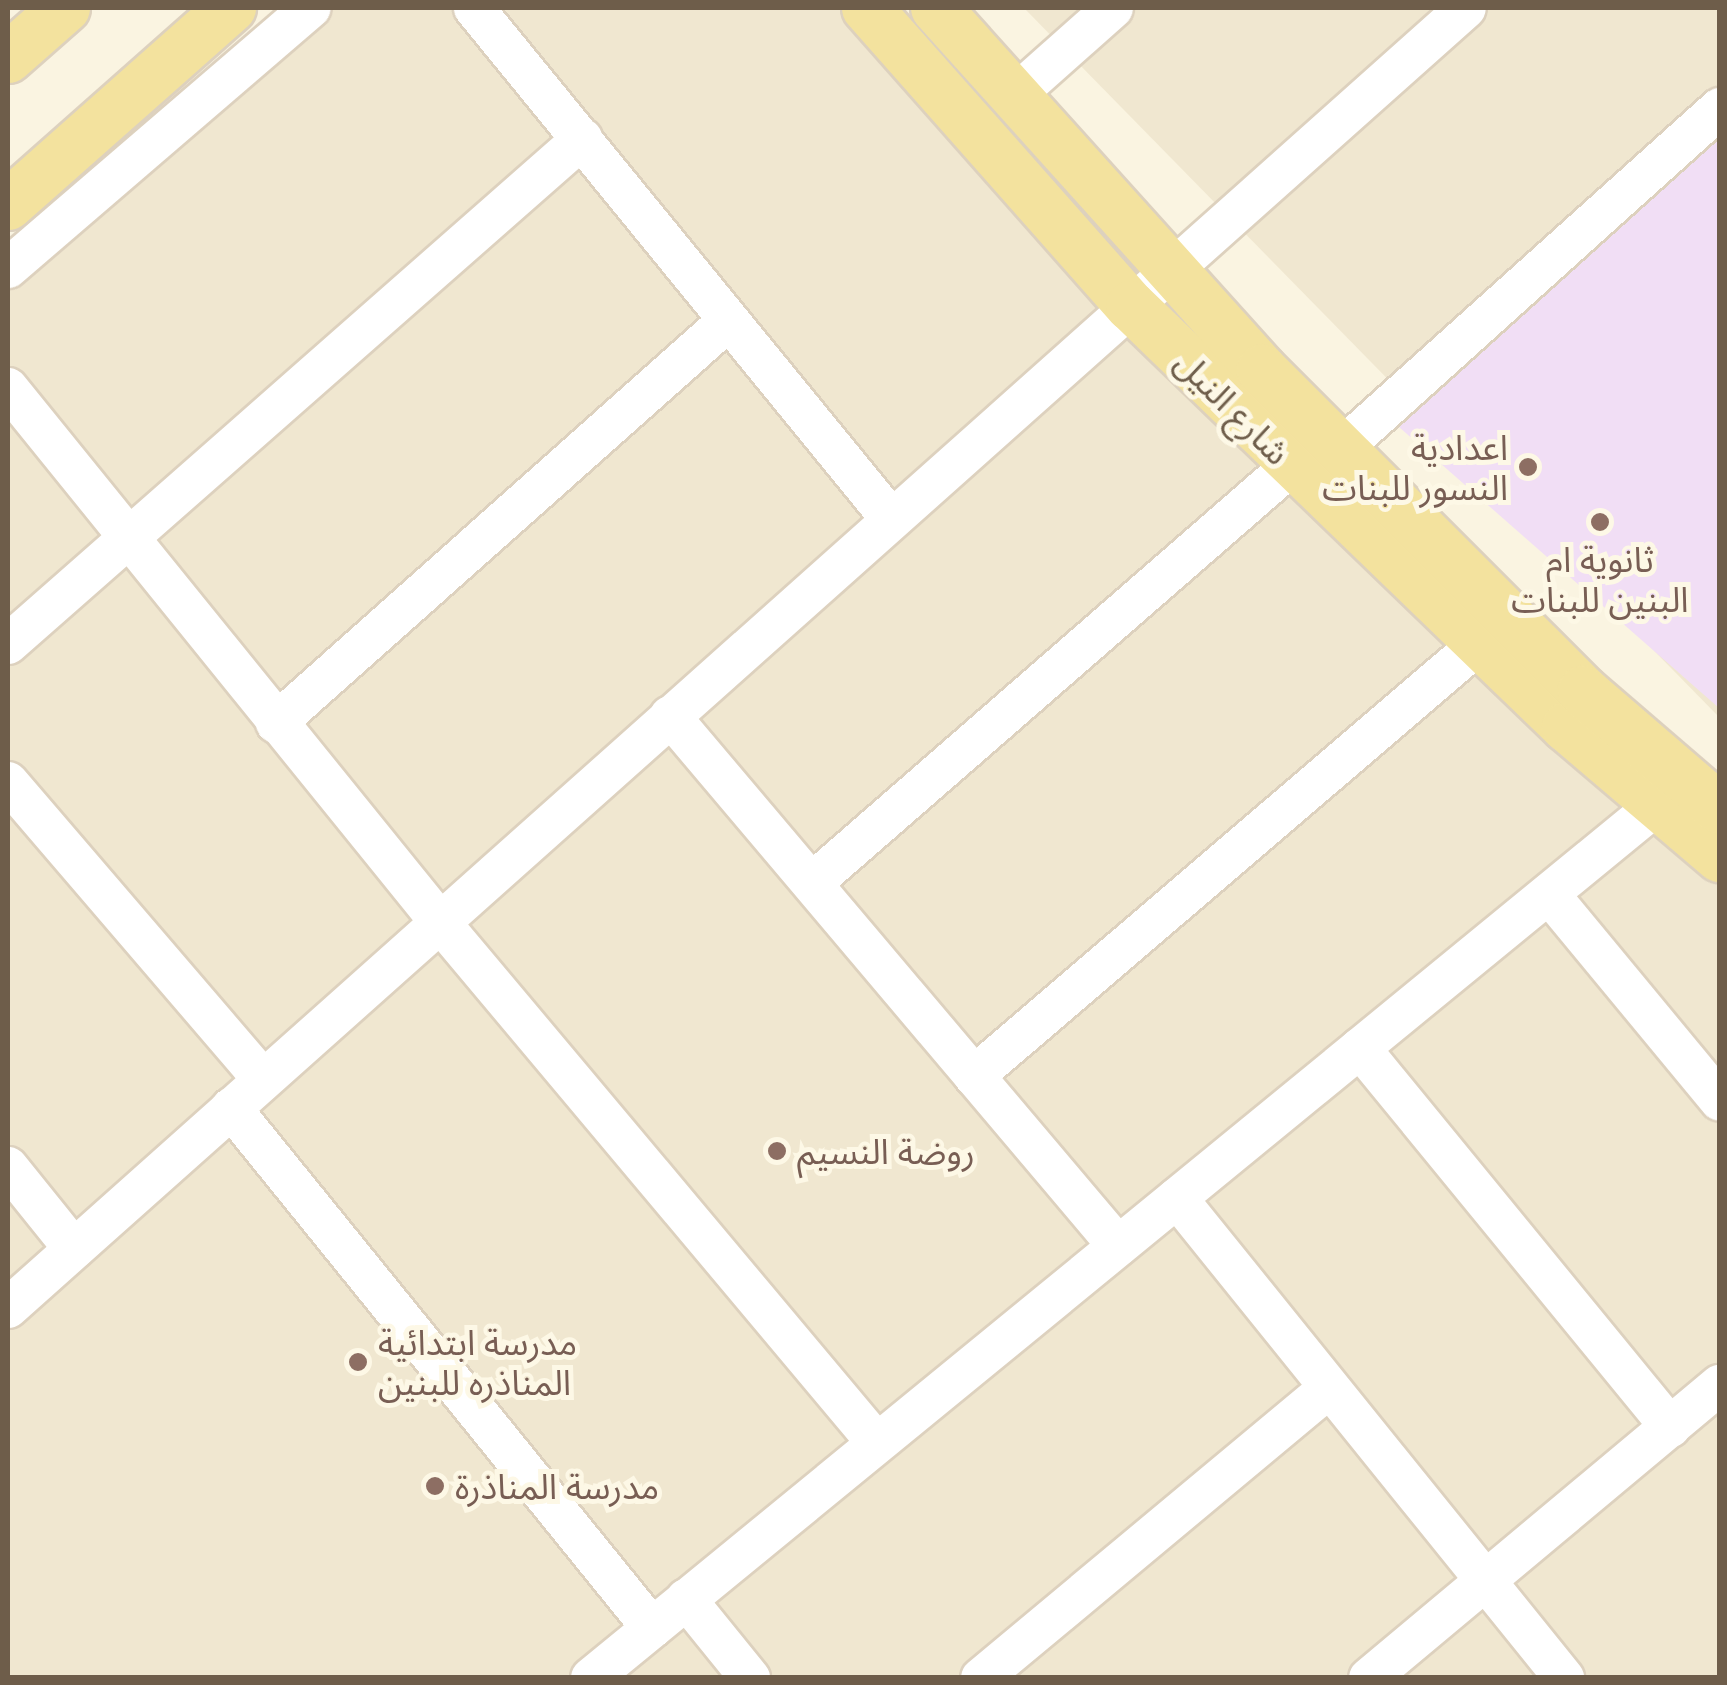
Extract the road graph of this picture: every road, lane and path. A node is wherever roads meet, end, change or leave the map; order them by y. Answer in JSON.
{"nodes":[{"id":1,"x":16,"y":8,"type":"edge"},
{"id":2,"x":65,"y":8,"type":"edge"},
{"id":3,"x":182,"y":8,"type":"edge"},
{"id":4,"x":231,"y":8,"type":"edge"},
{"id":5,"x":310,"y":8,"type":"edge"},
{"id":6,"x":474,"y":8,"type":"edge"},
{"id":7,"x":866,"y":8,"type":"edge"},
{"id":8,"x":936,"y":8,"type":"edge"},
{"id":9,"x":1114,"y":8,"type":"edge"},
{"id":10,"x":1466,"y":8,"type":"edge"},
{"id":11,"x":8,"y":14,"type":"edge"},
{"id":12,"x":8,"y":58,"type":"edge"},
{"id":13,"x":1014,"y":96,"type":"junction"},
{"id":14,"x":1720,"y":108,"type":"edge"},
{"id":15,"x":582,"y":140,"type":"junction"},
{"id":16,"x":8,"y":162,"type":"edge"},
{"id":17,"x":8,"y":204,"type":"edge"},
{"id":18,"x":8,"y":268,"type":"edge"},
{"id":19,"x":1172,"y":272,"type":"junction"},
{"id":20,"x":1131,"y":306,"type":"junction"},
{"id":21,"x":730,"y":320,"type":"junction"},
{"id":22,"x":8,"y":388,"type":"edge"},
{"id":23,"x":1341,"y":450,"type":"junction"},
{"id":24,"x":1292,"y":466,"type":"junction"},
{"id":25,"x":891,"y":519,"type":"junction"},
{"id":26,"x":126,"y":540,"type":"junction"},
{"id":27,"x":1495,"y":631,"type":"junction"},
{"id":28,"x":8,"y":644,"type":"edge"},
{"id":29,"x":670,"y":716,"type":"junction"},
{"id":30,"x":276,"y":723,"type":"junction"},
{"id":31,"x":8,"y":782,"type":"edge"},
{"id":32,"x":1658,"y":805,"type":"junction"},
{"id":33,"x":1720,"y":809,"type":"edge"},
{"id":34,"x":1720,"y":857,"type":"edge"},
{"id":35,"x":812,"y":883,"type":"junction"},
{"id":36,"x":1549,"y":894,"type":"junction"},
{"id":37,"x":440,"y":922,"type":"junction"},
{"id":38,"x":1360,"y":1048,"type":"junction"},
{"id":39,"x":974,"y":1076,"type":"junction"},
{"id":40,"x":263,"y":1080,"type":"junction"},
{"id":41,"x":1720,"y":1101,"type":"edge"},
{"id":42,"x":231,"y":1108,"type":"junction"},
{"id":43,"x":8,"y":1166,"type":"edge"},
{"id":44,"x":1177,"y":1198,"type":"junction"},
{"id":45,"x":1118,"y":1246,"type":"junction"},
{"id":46,"x":74,"y":1248,"type":"junction"},
{"id":47,"x":8,"y":1308,"type":"edge"},
{"id":48,"x":1720,"y":1385,"type":"edge"},
{"id":49,"x":1328,"y":1389,"type":"junction"},
{"id":50,"x":1670,"y":1427,"type":"junction"},
{"id":51,"x":877,"y":1443,"type":"junction"},
{"id":52,"x":1484,"y":1585,"type":"junction"},
{"id":53,"x":686,"y":1599,"type":"junction"},
{"id":54,"x":652,"y":1628,"type":"junction"},
{"id":55,"x":591,"y":1678,"type":"edge"},
{"id":56,"x":750,"y":1678,"type":"edge"},
{"id":57,"x":981,"y":1678,"type":"edge"},
{"id":58,"x":1369,"y":1678,"type":"edge"},
{"id":59,"x":1564,"y":1678,"type":"edge"}],
"edges":[{"from":1,"to":11,"type":"main road"},
{"from":2,"to":12,"type":"main road"},
{"from":3,"to":16,"type":"main road"},
{"from":4,"to":17,"type":"main road"},
{"from":5,"to":18,"type":"street"},
{"from":6,"to":15,"type":"street"},
{"from":7,"to":20,"type":"main road","name":"شارع النيل"},
{"from":8,"to":13,"type":"main road"},
{"from":9,"to":13,"type":"street"},
{"from":10,"to":19,"type":"street"},
{"from":13,"to":19,"type":"main road"},
{"from":14,"to":23,"type":"street"},
{"from":15,"to":21,"type":"street"},
{"from":15,"to":26,"type":"street"},
{"from":19,"to":20,"type":"street"},
{"from":19,"to":23,"type":"main road"},
{"from":20,"to":24,"type":"main road","name":"شارع النيل"},
{"from":20,"to":25,"type":"street"},
{"from":21,"to":25,"type":"street"},
{"from":21,"to":30,"type":"street"},
{"from":22,"to":26,"type":"street"},
{"from":23,"to":27,"type":"main road"},
{"from":24,"to":27,"type":"main road","name":"شارع النيل"},
{"from":24,"to":35,"type":"street"},
{"from":25,"to":29,"type":"street"},
{"from":26,"to":28,"type":"street"},
{"from":26,"to":30,"type":"street"},
{"from":27,"to":32,"type":"main road","name":"شارع النيل"},
{"from":27,"to":33,"type":"main road"},
{"from":27,"to":39,"type":"street"},
{"from":29,"to":35,"type":"street"},
{"from":29,"to":37,"type":"street"},
{"from":30,"to":37,"type":"street"},
{"from":31,"to":40,"type":"street"},
{"from":32,"to":34,"type":"main road","name":"شارع النيل"},
{"from":32,"to":36,"type":"street"},
{"from":35,"to":39,"type":"street"},
{"from":36,"to":38,"type":"street"},
{"from":36,"to":41,"type":"street"},
{"from":37,"to":40,"type":"street"},
{"from":37,"to":51,"type":"street"},
{"from":38,"to":44,"type":"street"},
{"from":38,"to":50,"type":"street"},
{"from":39,"to":45,"type":"street"},
{"from":40,"to":42,"type":"street"},
{"from":42,"to":46,"type":"street"},
{"from":42,"to":54,"type":"street"},
{"from":43,"to":46,"type":"street"},
{"from":44,"to":45,"type":"street"},
{"from":44,"to":49,"type":"street"},
{"from":45,"to":51,"type":"street"},
{"from":46,"to":47,"type":"street"},
{"from":48,"to":50,"type":"street"},
{"from":49,"to":52,"type":"street"},
{"from":49,"to":57,"type":"street"},
{"from":50,"to":52,"type":"street"},
{"from":51,"to":53,"type":"street"},
{"from":52,"to":58,"type":"street"},
{"from":52,"to":59,"type":"street"},
{"from":53,"to":54,"type":"street"},
{"from":53,"to":56,"type":"street"},
{"from":54,"to":55,"type":"street"}]}
